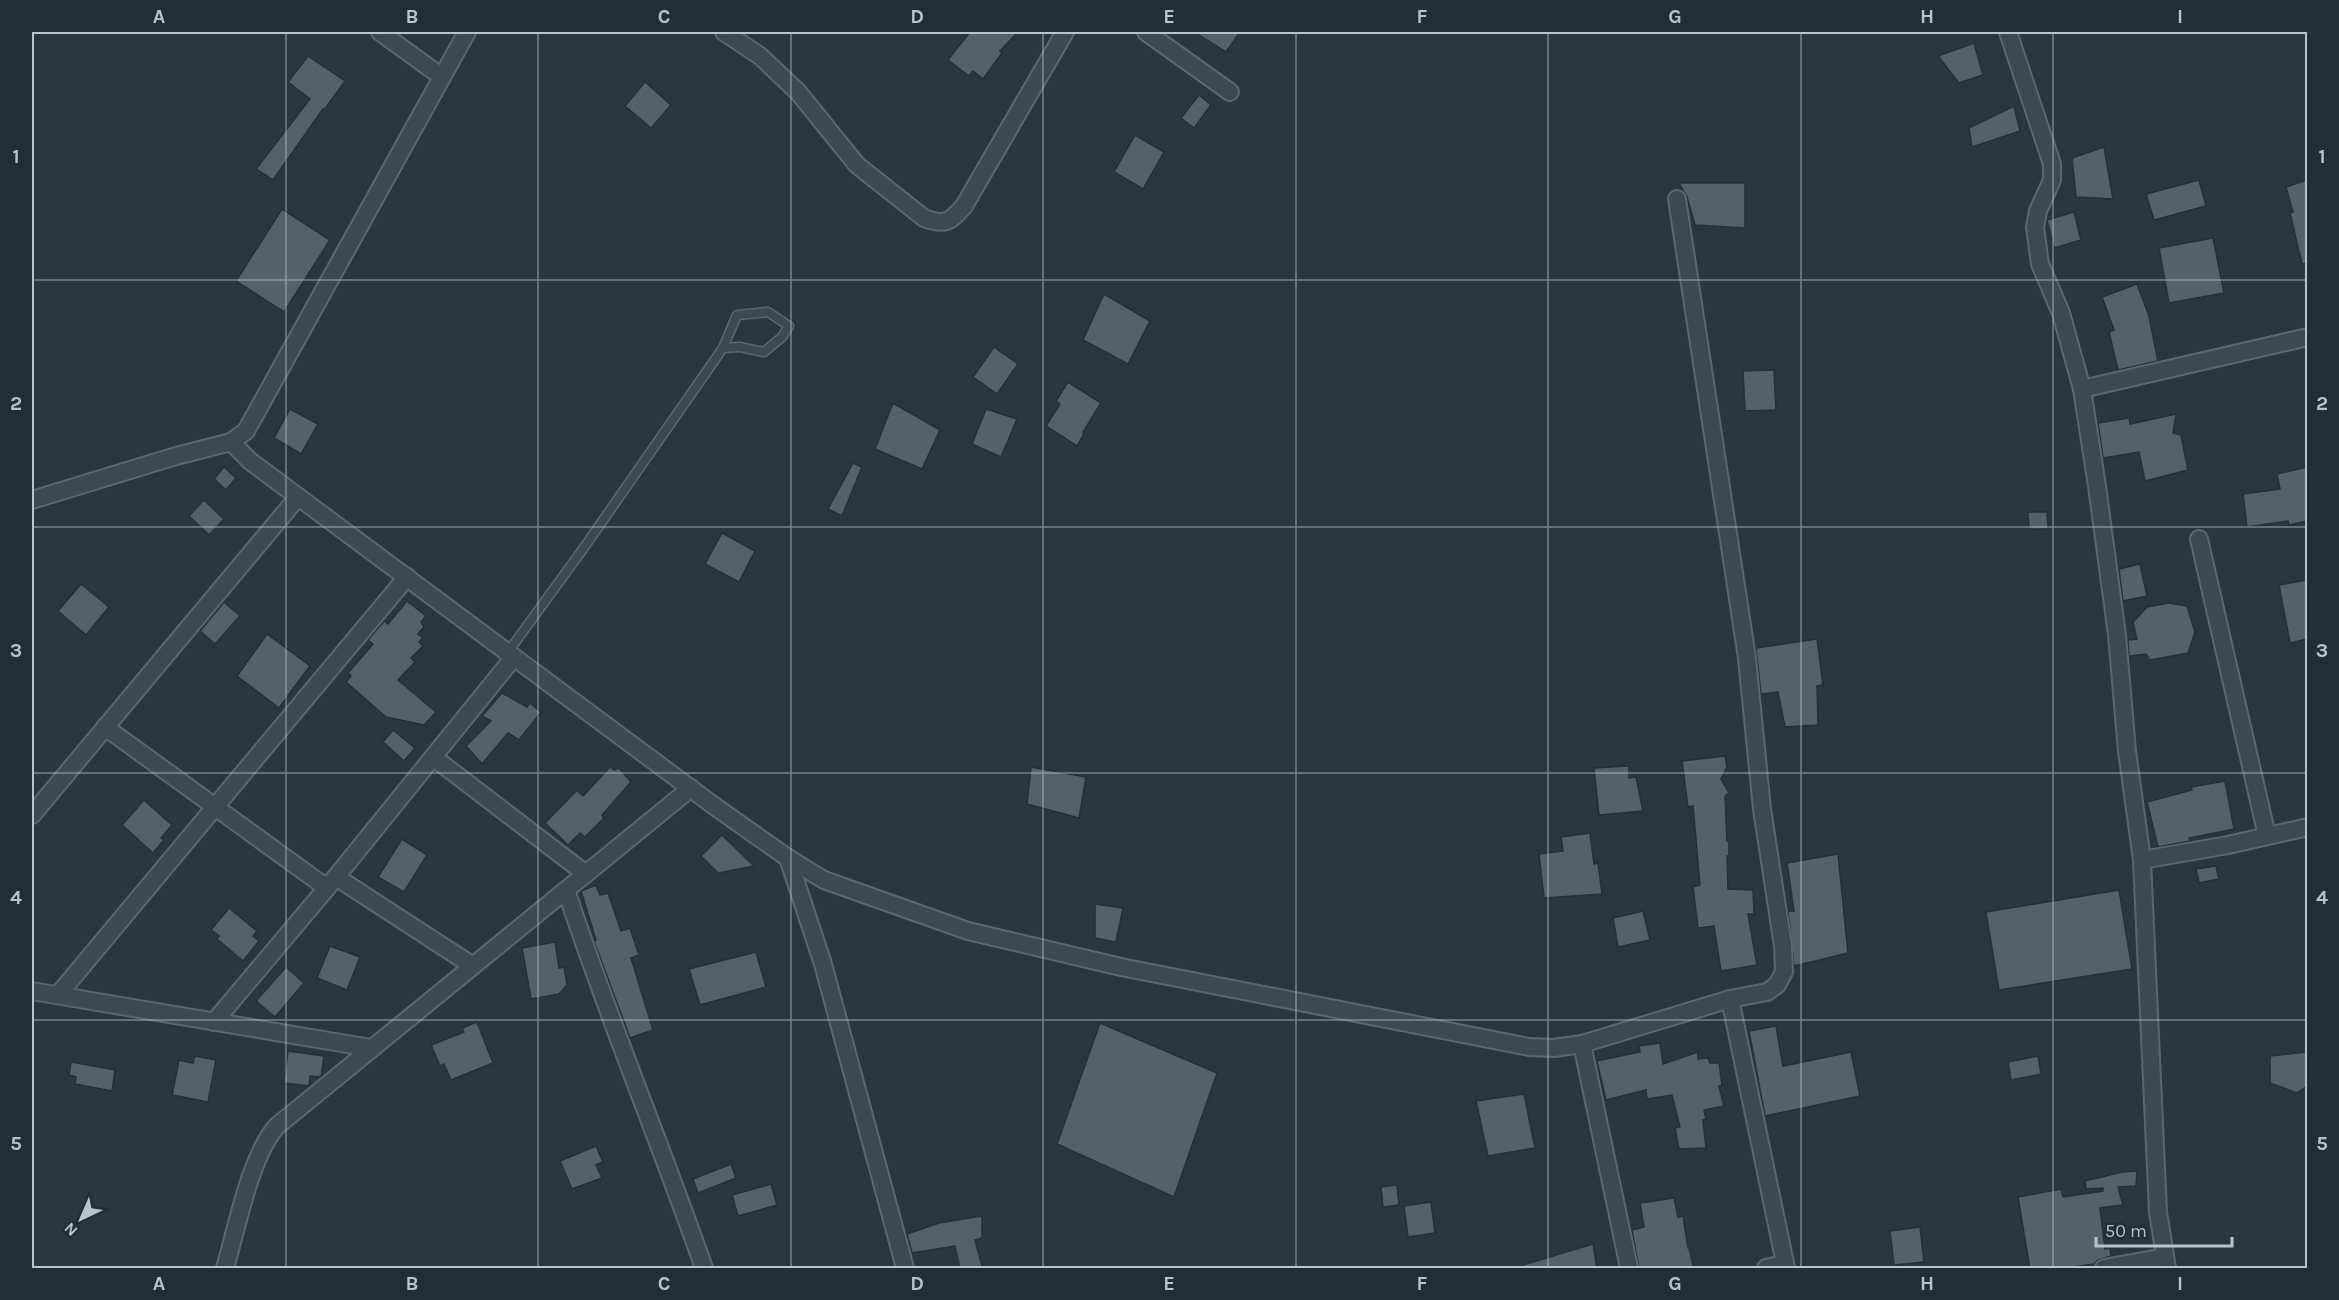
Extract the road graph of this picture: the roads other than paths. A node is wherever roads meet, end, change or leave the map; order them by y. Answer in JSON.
{"nodes":[{"id":1,"x":380,"y":32,"type":"edge"},
{"id":2,"x":467,"y":32,"type":"edge"},
{"id":3,"x":724,"y":32,"type":"edge"},
{"id":4,"x":1065,"y":32,"type":"edge"},
{"id":5,"x":1146,"y":32,"type":"edge"},
{"id":6,"x":2008,"y":32,"type":"edge"},
{"id":7,"x":442,"y":77,"type":"junction"},
{"id":8,"x":1230,"y":92,"type":"dead end"},
{"id":9,"x":1677,"y":199,"type":"dead end"},
{"id":10,"x":2307,"y":337,"type":"edge"},
{"id":11,"x":723,"y":348,"type":"junction"},
{"id":12,"x":2082,"y":389,"type":"junction"},
{"id":13,"x":231,"y":442,"type":"junction"},
{"id":14,"x":298,"y":497,"type":"junction"},
{"id":15,"x":32,"y":500,"type":"edge"},
{"id":16,"x":2199,"y":539,"type":"dead end"},
{"id":17,"x":407,"y":577,"type":"junction"},
{"id":18,"x":511,"y":654,"type":"junction"},
{"id":19,"x":105,"y":727,"type":"junction"},
{"id":20,"x":433,"y":757,"type":"junction"},
{"id":21,"x":691,"y":788,"type":"junction"},
{"id":22,"x":215,"y":806,"type":"junction"},
{"id":23,"x":32,"y":815,"type":"edge"},
{"id":24,"x":2307,"y":827,"type":"edge"},
{"id":25,"x":2267,"y":836,"type":"junction"},
{"id":26,"x":788,"y":858,"type":"junction"},
{"id":27,"x":2142,"y":860,"type":"junction"},
{"id":28,"x":586,"y":874,"type":"junction"},
{"id":29,"x":332,"y":883,"type":"junction"},
{"id":30,"x":566,"y":890,"type":"junction"},
{"id":31,"x":473,"y":966,"type":"junction"},
{"id":32,"x":32,"y":991,"type":"edge"},
{"id":33,"x":58,"y":995,"type":"junction"},
{"id":34,"x":1730,"y":999,"type":"junction"},
{"id":35,"x":214,"y":1022,"type":"junction"},
{"id":36,"x":1582,"y":1044,"type":"junction"},
{"id":37,"x":371,"y":1048,"type":"junction"},
{"id":38,"x":2166,"y":1263,"type":"edge"},
{"id":39,"x":1785,"y":1266,"type":"edge"},
{"id":40,"x":225,"y":1269,"type":"edge"},
{"id":41,"x":704,"y":1269,"type":"edge"},
{"id":42,"x":905,"y":1269,"type":"edge"},
{"id":43,"x":1629,"y":1269,"type":"edge"},
{"id":44,"x":1766,"y":1269,"type":"edge"},
{"id":45,"x":2104,"y":1269,"type":"edge"}],
"edges":[{"from":1,"to":7,"type":"street"},
{"from":2,"to":7,"type":"street"},
{"from":3,"to":4,"type":"street"},
{"from":5,"to":8,"type":"street"},
{"from":6,"to":12,"type":"street"},
{"from":7,"to":13,"type":"street"},
{"from":9,"to":34,"type":"street"},
{"from":10,"to":12,"type":"street"},
{"from":11,"to":11,"type":"lane"},
{"from":11,"to":18,"type":"lane"},
{"from":12,"to":27,"type":"street"},
{"from":13,"to":14,"type":"street"},
{"from":13,"to":15,"type":"street"},
{"from":14,"to":17,"type":"street"},
{"from":14,"to":19,"type":"street"},
{"from":16,"to":25,"type":"street"},
{"from":17,"to":18,"type":"street"},
{"from":17,"to":22,"type":"street"},
{"from":18,"to":20,"type":"street"},
{"from":18,"to":21,"type":"street"},
{"from":19,"to":22,"type":"street"},
{"from":19,"to":23,"type":"street"},
{"from":20,"to":28,"type":"street"},
{"from":20,"to":29,"type":"street"},
{"from":21,"to":26,"type":"street"},
{"from":21,"to":28,"type":"street"},
{"from":22,"to":29,"type":"street"},
{"from":22,"to":33,"type":"street"},
{"from":24,"to":25,"type":"street"},
{"from":25,"to":27,"type":"street"},
{"from":26,"to":36,"type":"street"},
{"from":26,"to":42,"type":"street"},
{"from":27,"to":38,"type":"street"},
{"from":28,"to":30,"type":"street"},
{"from":29,"to":31,"type":"street"},
{"from":29,"to":35,"type":"street"},
{"from":30,"to":31,"type":"street"},
{"from":30,"to":41,"type":"street"},
{"from":31,"to":37,"type":"street"},
{"from":32,"to":33,"type":"street"},
{"from":33,"to":35,"type":"street"},
{"from":34,"to":36,"type":"street"},
{"from":34,"to":39,"type":"street"},
{"from":35,"to":37,"type":"street"},
{"from":36,"to":43,"type":"street"},
{"from":37,"to":40,"type":"street"},
{"from":38,"to":45,"type":"street"},
{"from":39,"to":44,"type":"street"}]}
